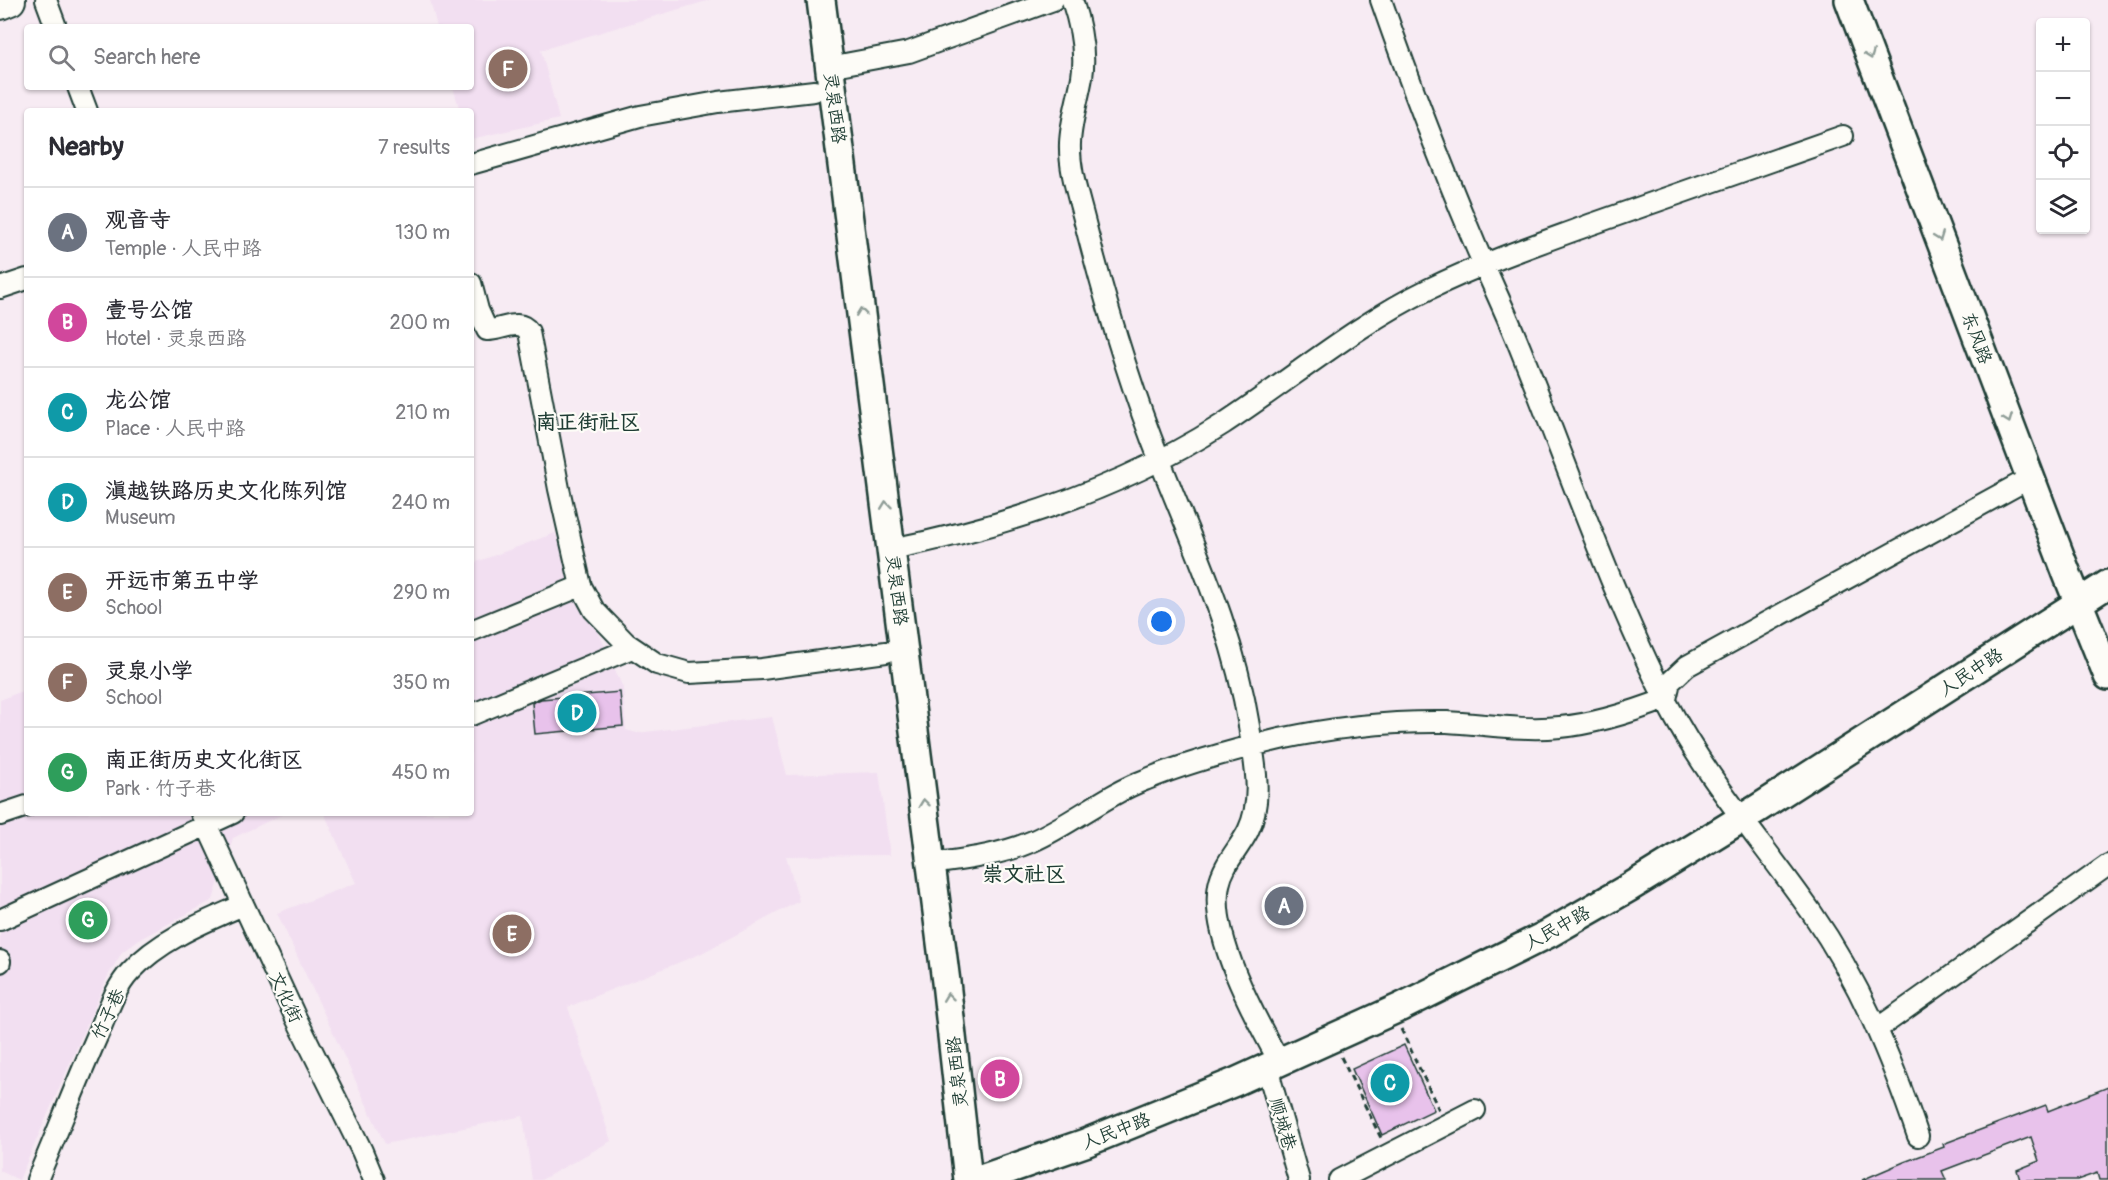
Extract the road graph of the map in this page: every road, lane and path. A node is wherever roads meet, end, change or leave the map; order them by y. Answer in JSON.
{"nodes":[{"id":1,"x":10,"y":0,"type":"edge"},
{"id":2,"x":46,"y":0,"type":"edge"},
{"id":3,"x":802,"y":0,"type":"edge"},
{"id":4,"x":821,"y":0,"type":"edge"},
{"id":5,"x":1053,"y":0,"type":"edge"},
{"id":6,"x":1072,"y":0,"type":"edge"},
{"id":7,"x":1381,"y":0,"type":"edge"},
{"id":8,"x":1849,"y":0,"type":"edge"},
{"id":9,"x":1869,"y":0,"type":"edge"},
{"id":10,"x":0,"y":4,"type":"edge"},
{"id":11,"x":55,"y":24,"type":"edge"},
{"id":12,"x":830,"y":67,"type":"junction"},
{"id":13,"x":79,"y":90,"type":"edge"},
{"id":14,"x":814,"y":91,"type":"junction"},
{"id":15,"x":86,"y":108,"type":"edge"},
{"id":16,"x":1843,"y":136,"type":"dead end"},
{"id":17,"x":474,"y":163,"type":"edge"},
{"id":18,"x":1484,"y":265,"type":"junction"},
{"id":19,"x":24,"y":280,"type":"edge"},
{"id":20,"x":0,"y":288,"type":"edge"},
{"id":21,"x":474,"y":295,"type":"edge"},
{"id":22,"x":1160,"y":460,"type":"junction"},
{"id":23,"x":2030,"y":478,"type":"junction"},
{"id":24,"x":891,"y":549,"type":"junction"},
{"id":25,"x":581,"y":586,"type":"junction"},
{"id":26,"x":2094,"y":593,"type":"edge"},
{"id":27,"x":2108,"y":627,"type":"edge"},
{"id":28,"x":474,"y":630,"type":"edge"},
{"id":29,"x":632,"y":648,"type":"junction"},
{"id":30,"x":886,"y":652,"type":"junction"},
{"id":31,"x":2108,"y":676,"type":"edge"},
{"id":32,"x":1666,"y":699,"type":"junction"},
{"id":33,"x":474,"y":714,"type":"edge"},
{"id":34,"x":1252,"y":746,"type":"junction"},
{"id":35,"x":24,"y":807,"type":"edge"},
{"id":36,"x":0,"y":815,"type":"edge"},
{"id":37,"x":218,"y":816,"type":"edge"},
{"id":38,"x":1742,"y":818,"type":"junction"},
{"id":39,"x":203,"y":819,"type":"edge"},
{"id":40,"x":932,"y":864,"type":"junction"},
{"id":41,"x":2108,"y":865,"type":"edge"},
{"id":42,"x":243,"y":904,"type":"junction"},
{"id":43,"x":0,"y":920,"type":"edge"},
{"id":44,"x":1393,"y":1011,"type":"junction"},
{"id":45,"x":1877,"y":1029,"type":"junction"},
{"id":46,"x":1332,"y":1039,"type":"junction"},
{"id":47,"x":1273,"y":1066,"type":"junction"},
{"id":48,"x":1475,"y":1110,"type":"dead end"},
{"id":49,"x":1446,"y":1124,"type":"junction"},
{"id":50,"x":1918,"y":1136,"type":"dead end"},
{"id":51,"x":1389,"y":1154,"type":"junction"},
{"id":52,"x":37,"y":1180,"type":"edge"},
{"id":53,"x":374,"y":1180,"type":"edge"},
{"id":54,"x":949,"y":1180,"type":"edge"},
{"id":55,"x":968,"y":1180,"type":"edge"},
{"id":56,"x":978,"y":1180,"type":"edge"},
{"id":57,"x":1299,"y":1180,"type":"edge"},
{"id":58,"x":1339,"y":1180,"type":"edge"}],
"edges":[{"from":1,"to":10,"type":"main road"},
{"from":2,"to":11,"type":"street"},
{"from":3,"to":14,"type":"street","name":"灵泉西路"},
{"from":4,"to":12,"type":"street","name":"灵泉西路"},
{"from":5,"to":12,"type":"street"},
{"from":6,"to":22,"type":"street","name":"顺城巷"},
{"from":7,"to":18,"type":"street"},
{"from":8,"to":23,"type":"street","name":"东风路","one_way":true},
{"from":9,"to":26,"type":"street","name":"东风路"},
{"from":24,"to":12,"type":"street","name":"灵泉西路","one_way":true},
{"from":13,"to":15,"type":"street"},
{"from":14,"to":17,"type":"street"},
{"from":14,"to":30,"type":"street","name":"灵泉西路"},
{"from":16,"to":18,"type":"street"},
{"from":18,"to":22,"type":"street"},
{"from":18,"to":32,"type":"street"},
{"from":19,"to":20,"type":"street"},
{"from":21,"to":25,"type":"street"},
{"from":22,"to":24,"type":"street"},
{"from":22,"to":34,"type":"street","name":"顺城巷"},
{"from":23,"to":26,"type":"street","name":"东风路"},
{"from":23,"to":32,"type":"street"},
{"from":40,"to":24,"type":"street","name":"灵泉西路","one_way":true},
{"from":25,"to":28,"type":"street"},
{"from":25,"to":29,"type":"street"},
{"from":26,"to":27,"type":"street","name":"东风路"},
{"from":26,"to":31,"type":"street","name":"东风路"},
{"from":26,"to":38,"type":"street","name":"人民中路"},
{"from":29,"to":30,"type":"street"},
{"from":29,"to":33,"type":"street"},
{"from":30,"to":54,"type":"street","name":"灵泉西路"},
{"from":32,"to":34,"type":"street"},
{"from":32,"to":38,"type":"street"},
{"from":34,"to":40,"type":"street"},
{"from":34,"to":47,"type":"street","name":"顺城巷"},
{"from":35,"to":36,"type":"street"},
{"from":37,"to":39,"type":"street"},
{"from":38,"to":44,"type":"street","name":"人民中路"},
{"from":38,"to":45,"type":"street"},
{"from":39,"to":42,"type":"street","name":"文化街"},
{"from":39,"to":43,"type":"street"},
{"from":55,"to":40,"type":"street","name":"灵泉西路","one_way":true},
{"from":41,"to":45,"type":"street"},
{"from":42,"to":52,"type":"street","name":"竹子巷"},
{"from":42,"to":53,"type":"street","name":"文化街"},
{"from":44,"to":46,"type":"street","name":"人民中路"},
{"from":44,"to":49,"type":"path"},
{"from":45,"to":50,"type":"street"},
{"from":46,"to":47,"type":"street","name":"人民中路"},
{"from":46,"to":51,"type":"path"},
{"from":47,"to":56,"type":"street","name":"人民中路"},
{"from":47,"to":57,"type":"street","name":"顺城巷"},
{"from":48,"to":49,"type":"street"},
{"from":49,"to":51,"type":"street"},
{"from":51,"to":58,"type":"street"}]}
